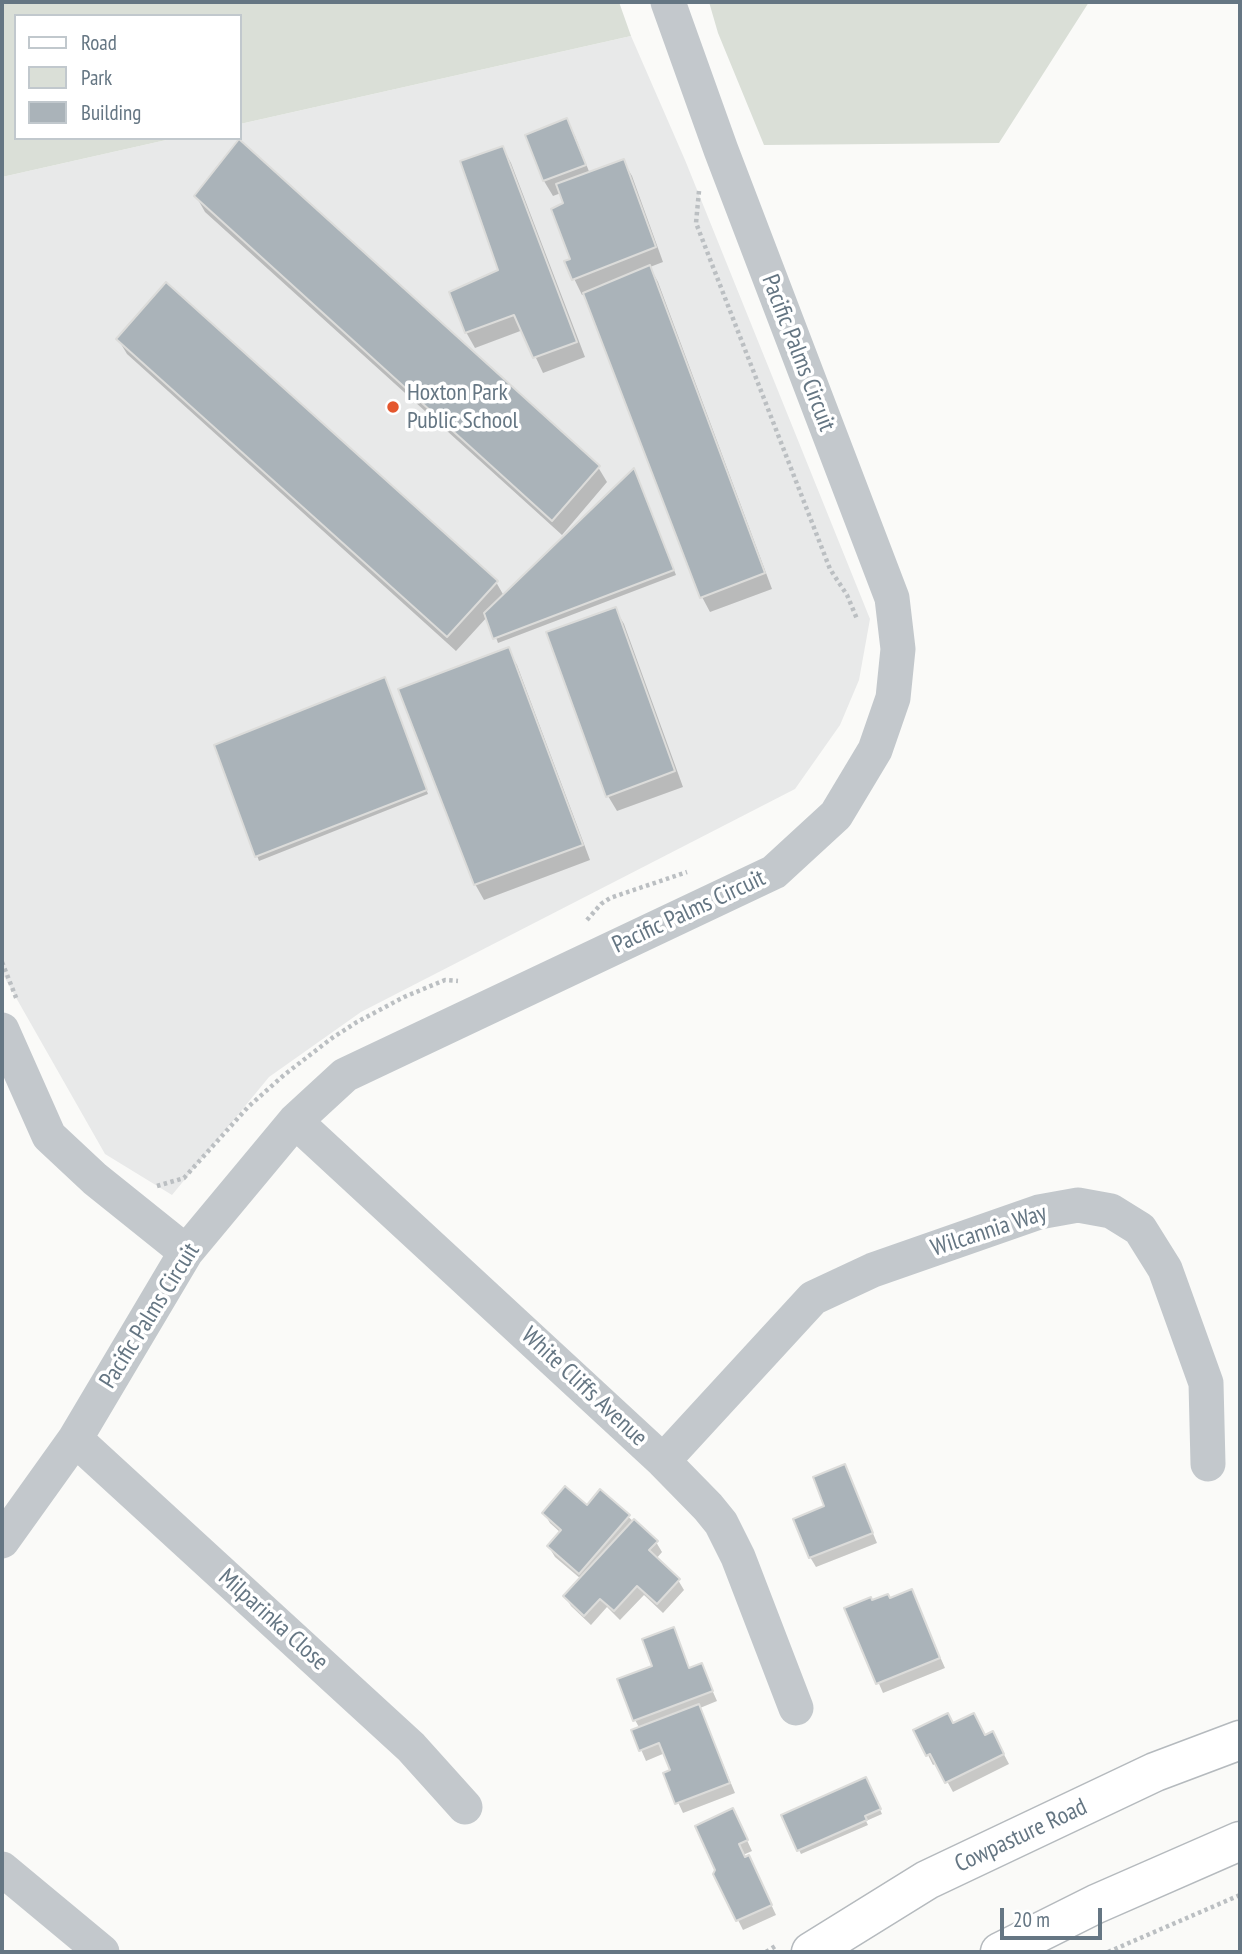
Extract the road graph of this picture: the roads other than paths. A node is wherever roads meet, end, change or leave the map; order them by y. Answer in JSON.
{"nodes":[{"id":1,"x":668,"y":2,"type":"edge"},
{"id":2,"x":2,"y":1030,"type":"edge"},
{"id":3,"x":295,"y":1121,"type":"junction"},
{"id":4,"x":186,"y":1252,"type":"junction"},
{"id":5,"x":75,"y":1439,"type":"junction"},
{"id":6,"x":663,"y":1461,"type":"junction"},
{"id":7,"x":1208,"y":1464,"type":"dead end"},
{"id":8,"x":2,"y":1541,"type":"edge"},
{"id":9,"x":796,"y":1708,"type":"dead end"},
{"id":10,"x":1240,"y":1740,"type":"edge"},
{"id":11,"x":465,"y":1807,"type":"dead end"},
{"id":12,"x":1240,"y":1841,"type":"edge"},
{"id":13,"x":2,"y":1869,"type":"edge"},
{"id":14,"x":102,"y":1952,"type":"edge"},
{"id":15,"x":811,"y":1952,"type":"edge"},
{"id":16,"x":1000,"y":1952,"type":"edge"}],
"edges":[{"from":1,"to":3,"type":"street","name":"Pacific Palms Circuit"},
{"from":2,"to":4,"type":"street"},
{"from":3,"to":4,"type":"street","name":"Pacific Palms Circuit"},
{"from":3,"to":6,"type":"street","name":"White Cliffs Avenue"},
{"from":4,"to":5,"type":"street","name":"Pacific Palms Circuit"},
{"from":5,"to":8,"type":"street","name":"Pacific Palms Circuit"},
{"from":5,"to":11,"type":"street","name":"Milparinka Close"},
{"from":6,"to":7,"type":"street","name":"Wilcannia Way"},
{"from":6,"to":9,"type":"street","name":"White Cliffs Avenue"},
{"from":10,"to":15,"type":"main road","name":"Cowpasture Road"},
{"from":12,"to":16,"type":"main road"},
{"from":13,"to":14,"type":"street"}]}
